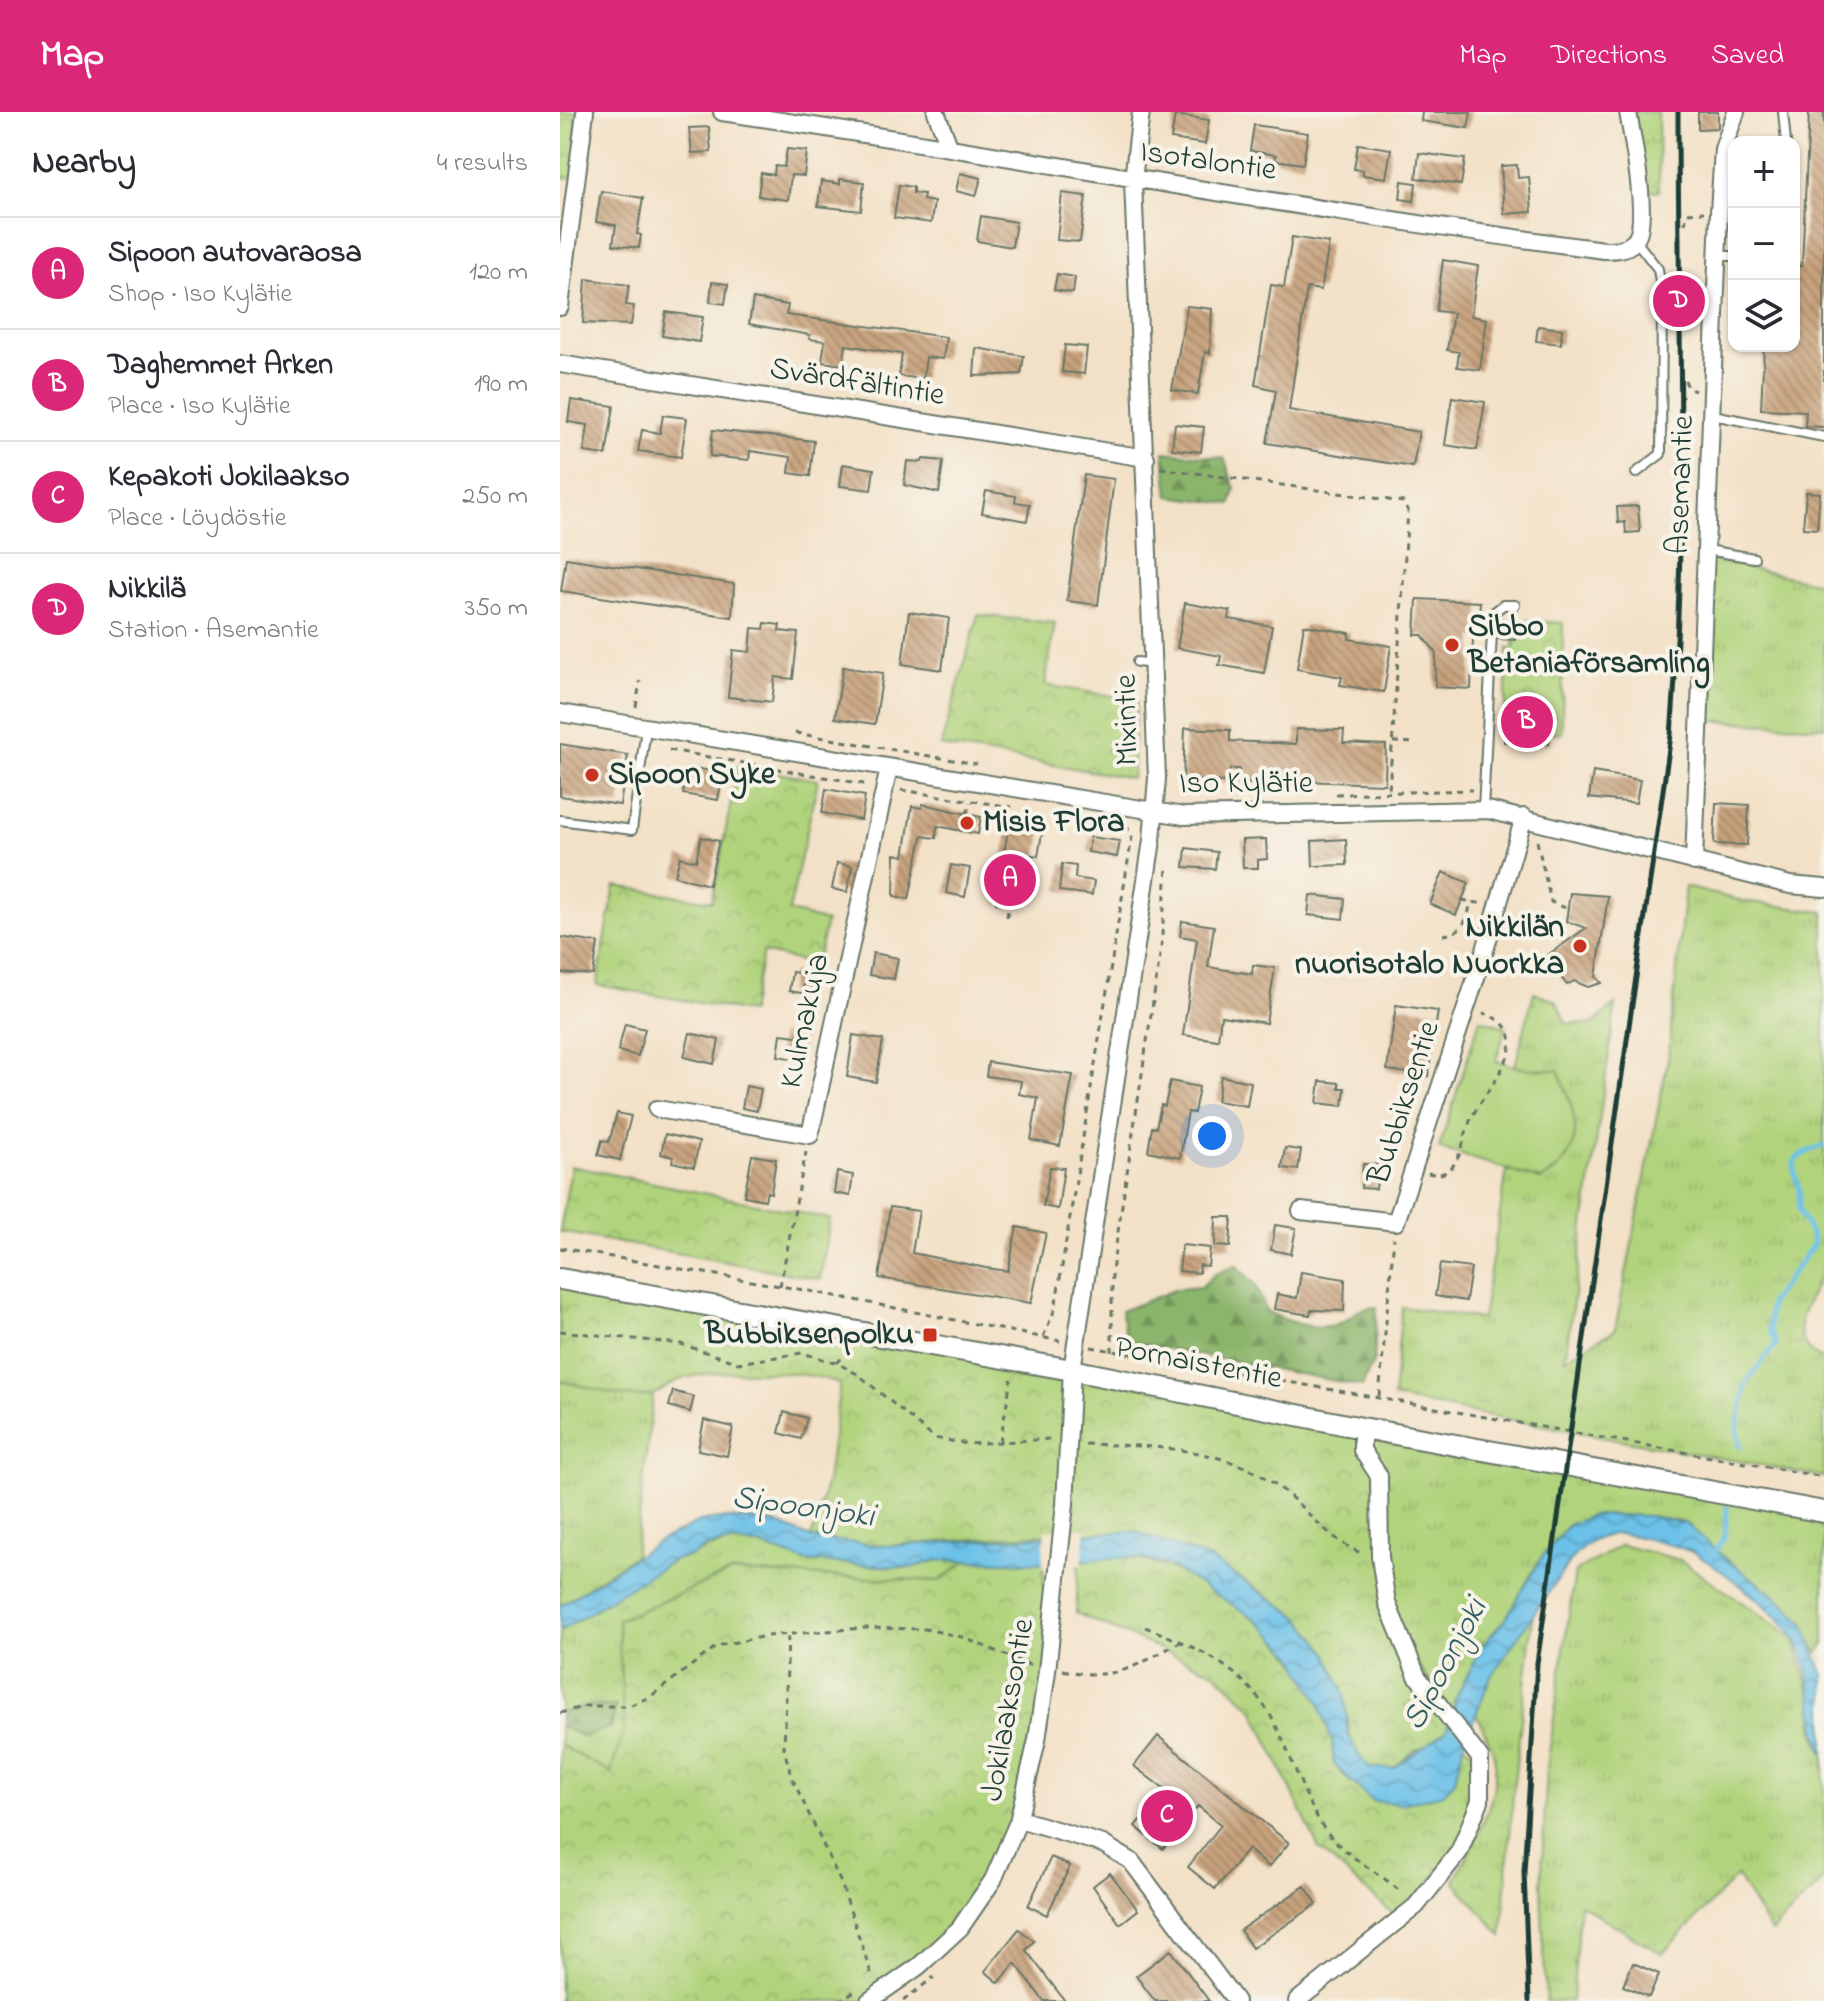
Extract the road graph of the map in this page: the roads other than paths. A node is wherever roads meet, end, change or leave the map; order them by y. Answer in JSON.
{"nodes":[{"id":1,"x":585,"y":112,"type":"edge"},
{"id":2,"x":722,"y":112,"type":"edge"},
{"id":3,"x":936,"y":112,"type":"edge"},
{"id":4,"x":1141,"y":112,"type":"edge"},
{"id":5,"x":1628,"y":112,"type":"edge"},
{"id":6,"x":1736,"y":112,"type":"edge"},
{"id":7,"x":1783,"y":112,"type":"edge"},
{"id":8,"x":1785,"y":136,"type":"edge"},
{"id":9,"x":949,"y":146,"type":"junction"},
{"id":10,"x":1133,"y":180,"type":"junction"},
{"id":11,"x":565,"y":236,"type":"edge"},
{"id":12,"x":1636,"y":241,"type":"junction"},
{"id":13,"x":1726,"y":256,"type":"edge"},
{"id":14,"x":560,"y":307,"type":"edge"},
{"id":15,"x":560,"y":364,"type":"edge"},
{"id":16,"x":1713,"y":415,"type":"junction"},
{"id":17,"x":1824,"y":437,"type":"edge"},
{"id":18,"x":1146,"y":458,"type":"junction"},
{"id":19,"x":1636,"y":473,"type":"dead end"},
{"id":20,"x":1707,"y":550,"type":"junction"},
{"id":21,"x":1754,"y":558,"type":"dead end"},
{"id":22,"x":1515,"y":605,"type":"dead end"},
{"id":23,"x":1137,"y":662,"type":"dead end"},
{"id":24,"x":1155,"y":664,"type":"junction"},
{"id":25,"x":560,"y":713,"type":"edge"},
{"id":26,"x":646,"y":728,"type":"junction"},
{"id":27,"x":889,"y":768,"type":"junction"},
{"id":28,"x":1483,"y":810,"type":"junction"},
{"id":29,"x":1155,"y":811,"type":"junction"},
{"id":30,"x":1524,"y":817,"type":"junction"},
{"id":31,"x":560,"y":820,"type":"edge"},
{"id":32,"x":1694,"y":862,"type":"junction"},
{"id":33,"x":1824,"y":888,"type":"edge"},
{"id":34,"x":657,"y":1109,"type":"dead end"},
{"id":35,"x":1301,"y":1211,"type":"dead end"},
{"id":36,"x":560,"y":1279,"type":"edge"},
{"id":37,"x":1072,"y":1370,"type":"junction"},
{"id":38,"x":1362,"y":1428,"type":"junction"},
{"id":39,"x":1824,"y":1512,"type":"edge"},
{"id":40,"x":1019,"y":1819,"type":"junction"},
{"id":41,"x":876,"y":1994,"type":"edge"},
{"id":42,"x":1236,"y":2001,"type":"edge"},
{"id":43,"x":1297,"y":2001,"type":"edge"}],
"edges":[{"from":1,"to":11,"type":"street"},
{"from":2,"to":9,"type":"street","name":"Isotalontie"},
{"from":3,"to":9,"type":"street"},
{"from":4,"to":10,"type":"street","name":"Mixintie"},
{"from":5,"to":12,"type":"street"},
{"from":6,"to":13,"type":"street","name":"Asemantie"},
{"from":7,"to":8,"type":"lane"},
{"from":9,"to":10,"type":"street","name":"Isotalontie"},
{"from":10,"to":12,"type":"street","name":"Isotalontie"},
{"from":10,"to":18,"type":"street","name":"Mixintie"},
{"from":11,"to":14,"type":"street"},
{"from":12,"to":19,"type":"lane"},
{"from":13,"to":16,"type":"street","name":"Asemantie"},
{"from":15,"to":18,"type":"street","name":"Svärdfältintie"},
{"from":16,"to":17,"type":"lane"},
{"from":16,"to":20,"type":"street","name":"Asemantie"},
{"from":18,"to":24,"type":"street","name":"Mixintie"},
{"from":20,"to":21,"type":"lane"},
{"from":20,"to":32,"type":"street","name":"Asemantie"},
{"from":22,"to":28,"type":"lane"},
{"from":23,"to":24,"type":"lane"},
{"from":24,"to":29,"type":"street","name":"Mixintie"},
{"from":25,"to":26,"type":"street","name":"Iso Kylätie"},
{"from":26,"to":27,"type":"street","name":"Iso Kylätie"},
{"from":26,"to":31,"type":"lane"},
{"from":27,"to":29,"type":"street","name":"Iso Kylätie"},
{"from":27,"to":34,"type":"street","name":"Kulmakuja"},
{"from":28,"to":29,"type":"street","name":"Iso Kylätie"},
{"from":28,"to":30,"type":"street","name":"Iso Kylätie"},
{"from":29,"to":37,"type":"street","name":"Mixintie"},
{"from":30,"to":32,"type":"street","name":"Iso Kylätie"},
{"from":30,"to":35,"type":"street","name":"Bubbiksentie"},
{"from":32,"to":33,"type":"street","name":"Iso Kylätie"},
{"from":36,"to":37,"type":"street","name":"Pornaistentie"},
{"from":37,"to":38,"type":"street","name":"Pornaistentie"},
{"from":37,"to":40,"type":"street","name":"Jokilaaksontie"},
{"from":38,"to":39,"type":"street","name":"Pornaistentie"},
{"from":38,"to":43,"type":"street"},
{"from":40,"to":41,"type":"street","name":"Jokilaaksontie"},
{"from":40,"to":42,"type":"street"}]}
